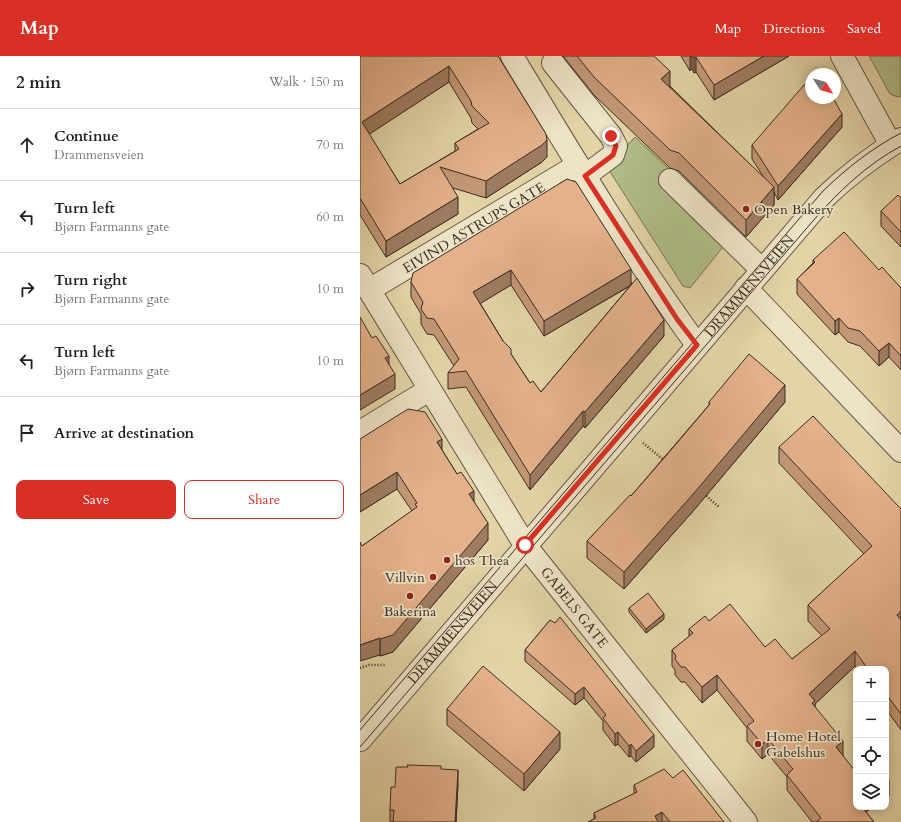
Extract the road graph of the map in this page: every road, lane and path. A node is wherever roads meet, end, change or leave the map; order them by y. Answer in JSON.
{"nodes":[{"id":1,"x":512,"y":56,"type":"edge"},
{"id":2,"x":842,"y":56,"type":"edge"},
{"id":3,"x":553,"y":63,"type":"dead end"},
{"id":4,"x":896,"y":142,"type":"edge"},
{"id":5,"x":582,"y":171,"type":"junction"},
{"id":6,"x":670,"y":180,"type":"dead end"},
{"id":7,"x":762,"y":270,"type":"junction"},
{"id":8,"x":365,"y":283,"type":"edge"},
{"id":9,"x":746,"y":288,"type":"junction"},
{"id":10,"x":697,"y":345,"type":"junction"},
{"id":11,"x":429,"y":390,"type":"junction"},
{"id":12,"x":360,"y":432,"type":"edge"},
{"id":13,"x":639,"y":439,"type":"dead end"},
{"id":14,"x":901,"y":451,"type":"edge"},
{"id":15,"x":668,"y":464,"type":"edge"},
{"id":16,"x":702,"y":492,"type":"edge"},
{"id":17,"x":719,"y":507,"type":"dead end"},
{"id":18,"x":525,"y":545,"type":"junction"},
{"id":19,"x":385,"y":665,"type":"dead end"},
{"id":20,"x":360,"y":668,"type":"edge"},
{"id":21,"x":360,"y":740,"type":"edge"},
{"id":22,"x":746,"y":822,"type":"edge"}],
"edges":[{"from":1,"to":5,"type":"street"},
{"from":2,"to":4,"type":"street"},
{"from":3,"to":5,"type":"street","name":"EIVIND ASTRUPS GATE"},
{"from":4,"to":7,"type":"street","name":"DRAMMENSVEIEN"},
{"from":5,"to":8,"type":"street","name":"EIVIND ASTRUPS GATE"},
{"from":5,"to":10,"type":"street"},
{"from":6,"to":7,"type":"street"},
{"from":7,"to":9,"type":"street","name":"DRAMMENSVEIEN"},
{"from":8,"to":11,"type":"street","name":"GABELS GATE"},
{"from":9,"to":10,"type":"street","name":"DRAMMENSVEIEN"},
{"from":9,"to":14,"type":"street"},
{"from":10,"to":18,"type":"street","name":"DRAMMENSVEIEN"},
{"from":11,"to":12,"type":"street"},
{"from":11,"to":18,"type":"street","name":"GABELS GATE"},
{"from":13,"to":15,"type":"path"},
{"from":16,"to":17,"type":"path"},
{"from":18,"to":21,"type":"street","name":"DRAMMENSVEIEN"},
{"from":18,"to":22,"type":"street","name":"GABELS GATE"},
{"from":19,"to":20,"type":"path"}]}
